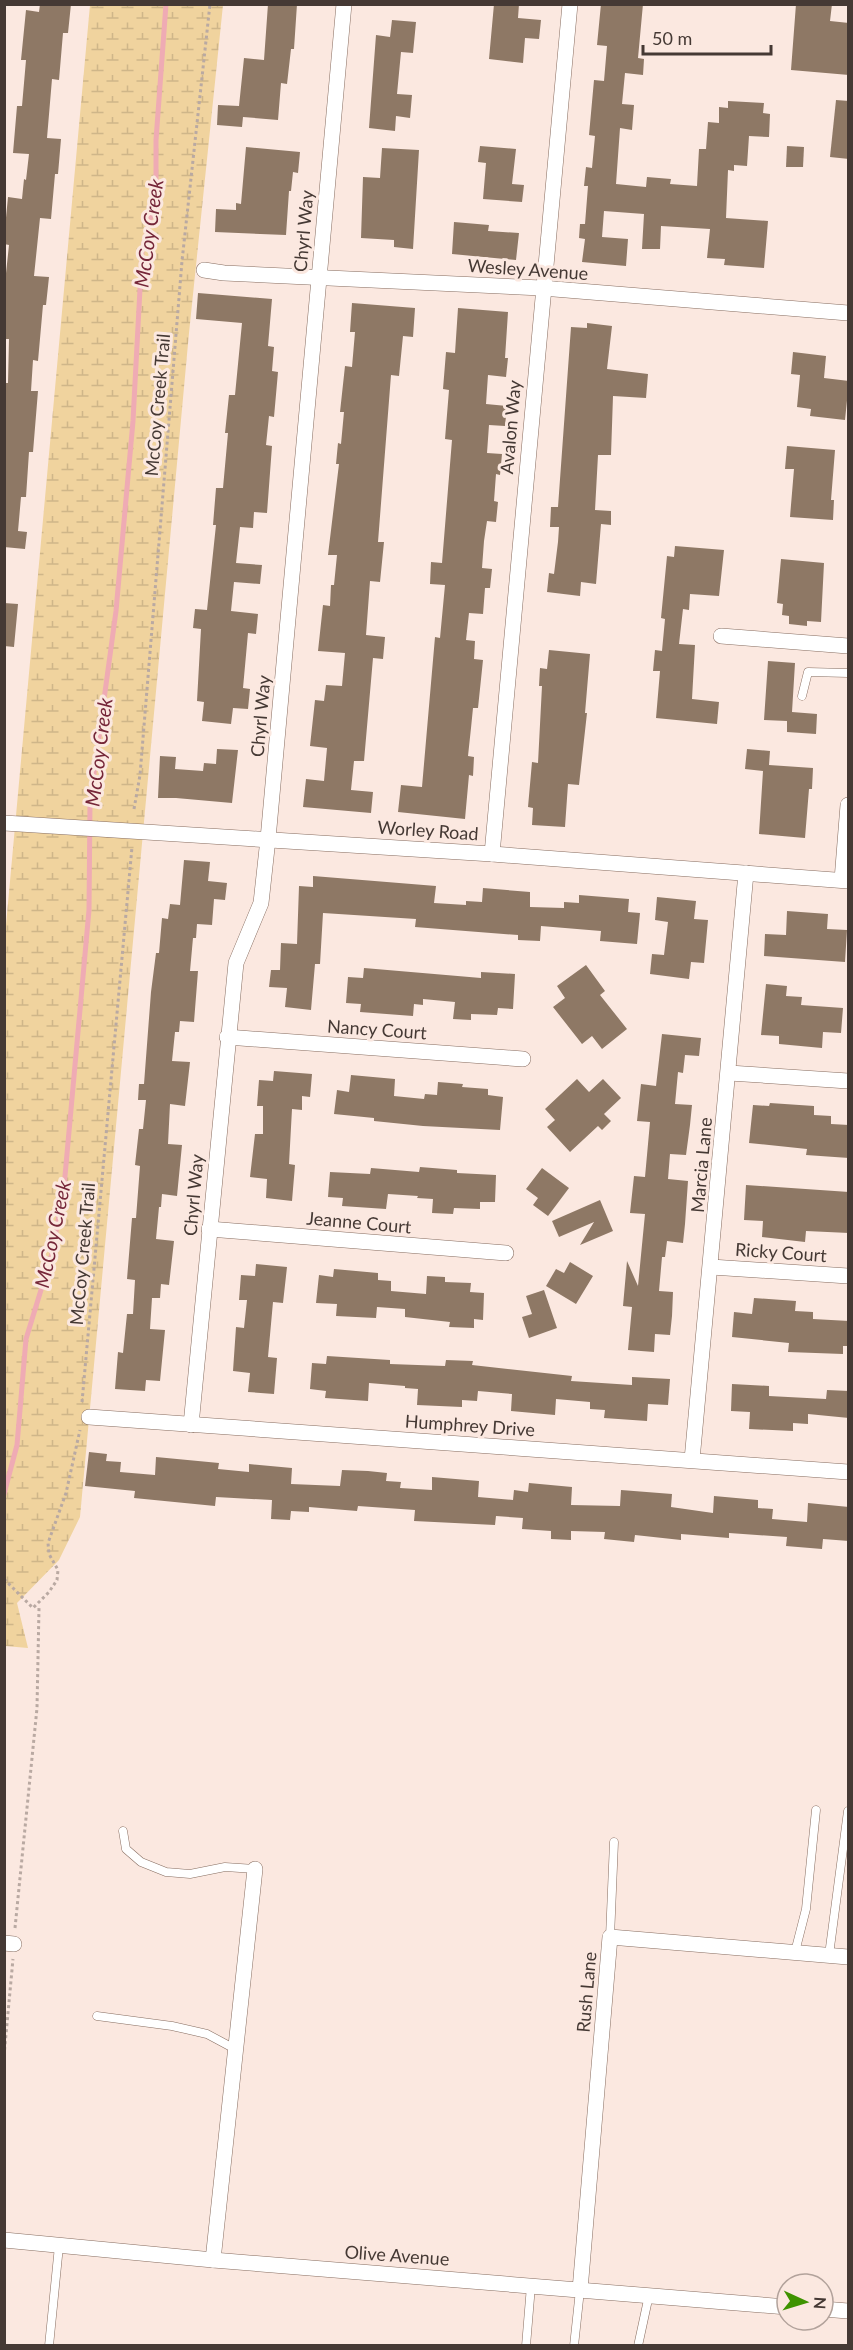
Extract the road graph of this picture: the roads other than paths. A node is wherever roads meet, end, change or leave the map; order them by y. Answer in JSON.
{"nodes":[{"id":1,"x":344,"y":4,"type":"edge"},
{"id":2,"x":570,"y":4,"type":"edge"},
{"id":3,"x":204,"y":270,"type":"dead end"},
{"id":4,"x":318,"y":277,"type":"junction"},
{"id":5,"x":542,"y":288,"type":"junction"},
{"id":6,"x":849,"y":313,"type":"edge"},
{"id":7,"x":721,"y":636,"type":"dead end"},
{"id":8,"x":849,"y":646,"type":"edge"},
{"id":9,"x":849,"y":673,"type":"edge"},
{"id":10,"x":802,"y":696,"type":"dead end"},
{"id":11,"x":849,"y":805,"type":"edge"},
{"id":12,"x":10,"y":824,"type":"edge"},
{"id":13,"x":268,"y":839,"type":"junction"},
{"id":14,"x":492,"y":854,"type":"junction"},
{"id":15,"x":746,"y":873,"type":"junction"},
{"id":16,"x":845,"y":881,"type":"edge"},
{"id":17,"x":227,"y":1037,"type":"junction"},
{"id":18,"x":523,"y":1059,"type":"dead end"},
{"id":19,"x":729,"y":1073,"type":"junction"},
{"id":20,"x":849,"y":1081,"type":"edge"},
{"id":21,"x":209,"y":1229,"type":"junction"},
{"id":22,"x":506,"y":1253,"type":"dead end"},
{"id":23,"x":711,"y":1267,"type":"junction"},
{"id":24,"x":849,"y":1276,"type":"edge"},
{"id":25,"x":83,"y":1417,"type":"road end"},
{"id":26,"x":191,"y":1425,"type":"junction"},
{"id":27,"x":692,"y":1460,"type":"junction"},
{"id":28,"x":849,"y":1472,"type":"edge"},
{"id":29,"x":816,"y":1810,"type":"dead end"},
{"id":30,"x":849,"y":1811,"type":"edge"},
{"id":31,"x":123,"y":1831,"type":"dead end"},
{"id":32,"x":614,"y":1842,"type":"dead end"},
{"id":33,"x":255,"y":1869,"type":"joint"},
{"id":34,"x":610,"y":1937,"type":"junction"},
{"id":35,"x":795,"y":1952,"type":"junction"},
{"id":36,"x":829,"y":1955,"type":"junction"},
{"id":37,"x":849,"y":1957,"type":"edge"},
{"id":38,"x":97,"y":2016,"type":"dead end"},
{"id":39,"x":235,"y":2049,"type":"junction"},
{"id":40,"x":4,"y":2240,"type":"edge"},
{"id":41,"x":59,"y":2246,"type":"junction"},
{"id":42,"x":213,"y":2260,"type":"junction"},
{"id":43,"x":531,"y":2286,"type":"junction"},
{"id":44,"x":580,"y":2290,"type":"junction"},
{"id":45,"x":649,"y":2295,"type":"junction"},
{"id":46,"x":775,"y":2306,"type":"edge"},
{"id":47,"x":49,"y":2346,"type":"edge"},
{"id":48,"x":526,"y":2346,"type":"edge"},
{"id":49,"x":574,"y":2346,"type":"edge"},
{"id":50,"x":638,"y":2346,"type":"edge"}],
"edges":[{"from":1,"to":4,"type":"street","name":"Chyrl Way"},
{"from":2,"to":5,"type":"street","name":"Avalon Way"},
{"from":3,"to":4,"type":"street","name":"Wesley Avenue"},
{"from":4,"to":5,"type":"street","name":"Wesley Avenue"},
{"from":4,"to":13,"type":"street","name":"Chyrl Way"},
{"from":5,"to":6,"type":"street","name":"Wesley Avenue"},
{"from":5,"to":14,"type":"street","name":"Avalon Way"},
{"from":7,"to":8,"type":"street"},
{"from":9,"to":10,"type":"lane"},
{"from":11,"to":16,"type":"street"},
{"from":12,"to":13,"type":"street","name":"Worley Road"},
{"from":13,"to":14,"type":"street","name":"Worley Road"},
{"from":13,"to":17,"type":"street","name":"Chyrl Way"},
{"from":14,"to":15,"type":"street","name":"Worley Road"},
{"from":15,"to":16,"type":"street","name":"Worley Road"},
{"from":15,"to":19,"type":"street","name":"Marcia Lane"},
{"from":17,"to":18,"type":"street","name":"Nancy Court"},
{"from":17,"to":21,"type":"street","name":"Chyrl Way"},
{"from":19,"to":20,"type":"street"},
{"from":19,"to":23,"type":"street","name":"Marcia Lane"},
{"from":21,"to":22,"type":"street","name":"Jeanne Court"},
{"from":21,"to":26,"type":"street","name":"Chyrl Way"},
{"from":23,"to":24,"type":"street","name":"Ricky Court"},
{"from":23,"to":27,"type":"street","name":"Marcia Lane"},
{"from":25,"to":26,"type":"street","name":"Humphrey Drive"},
{"from":26,"to":27,"type":"street","name":"Humphrey Drive"},
{"from":27,"to":28,"type":"street","name":"Humphrey Drive"},
{"from":29,"to":35,"type":"lane"},
{"from":30,"to":36,"type":"lane"},
{"from":31,"to":33,"type":"lane"},
{"from":32,"to":34,"type":"lane"},
{"from":33,"to":39,"type":"street"},
{"from":34,"to":35,"type":"street","name":"Rush Lane"},
{"from":34,"to":44,"type":"street","name":"Rush Lane"},
{"from":35,"to":36,"type":"street","name":"Rush Lane"},
{"from":36,"to":37,"type":"street","name":"Rush Lane"},
{"from":38,"to":39,"type":"lane"},
{"from":39,"to":42,"type":"street"},
{"from":40,"to":41,"type":"street","name":"Olive Avenue"},
{"from":41,"to":42,"type":"street","name":"Olive Avenue"},
{"from":41,"to":47,"type":"lane"},
{"from":42,"to":43,"type":"street","name":"Olive Avenue"},
{"from":43,"to":44,"type":"street","name":"Olive Avenue"},
{"from":43,"to":48,"type":"lane"},
{"from":44,"to":45,"type":"street","name":"Olive Avenue"},
{"from":44,"to":49,"type":"lane"},
{"from":45,"to":46,"type":"street","name":"Olive Avenue"},
{"from":45,"to":50,"type":"lane"}]}
